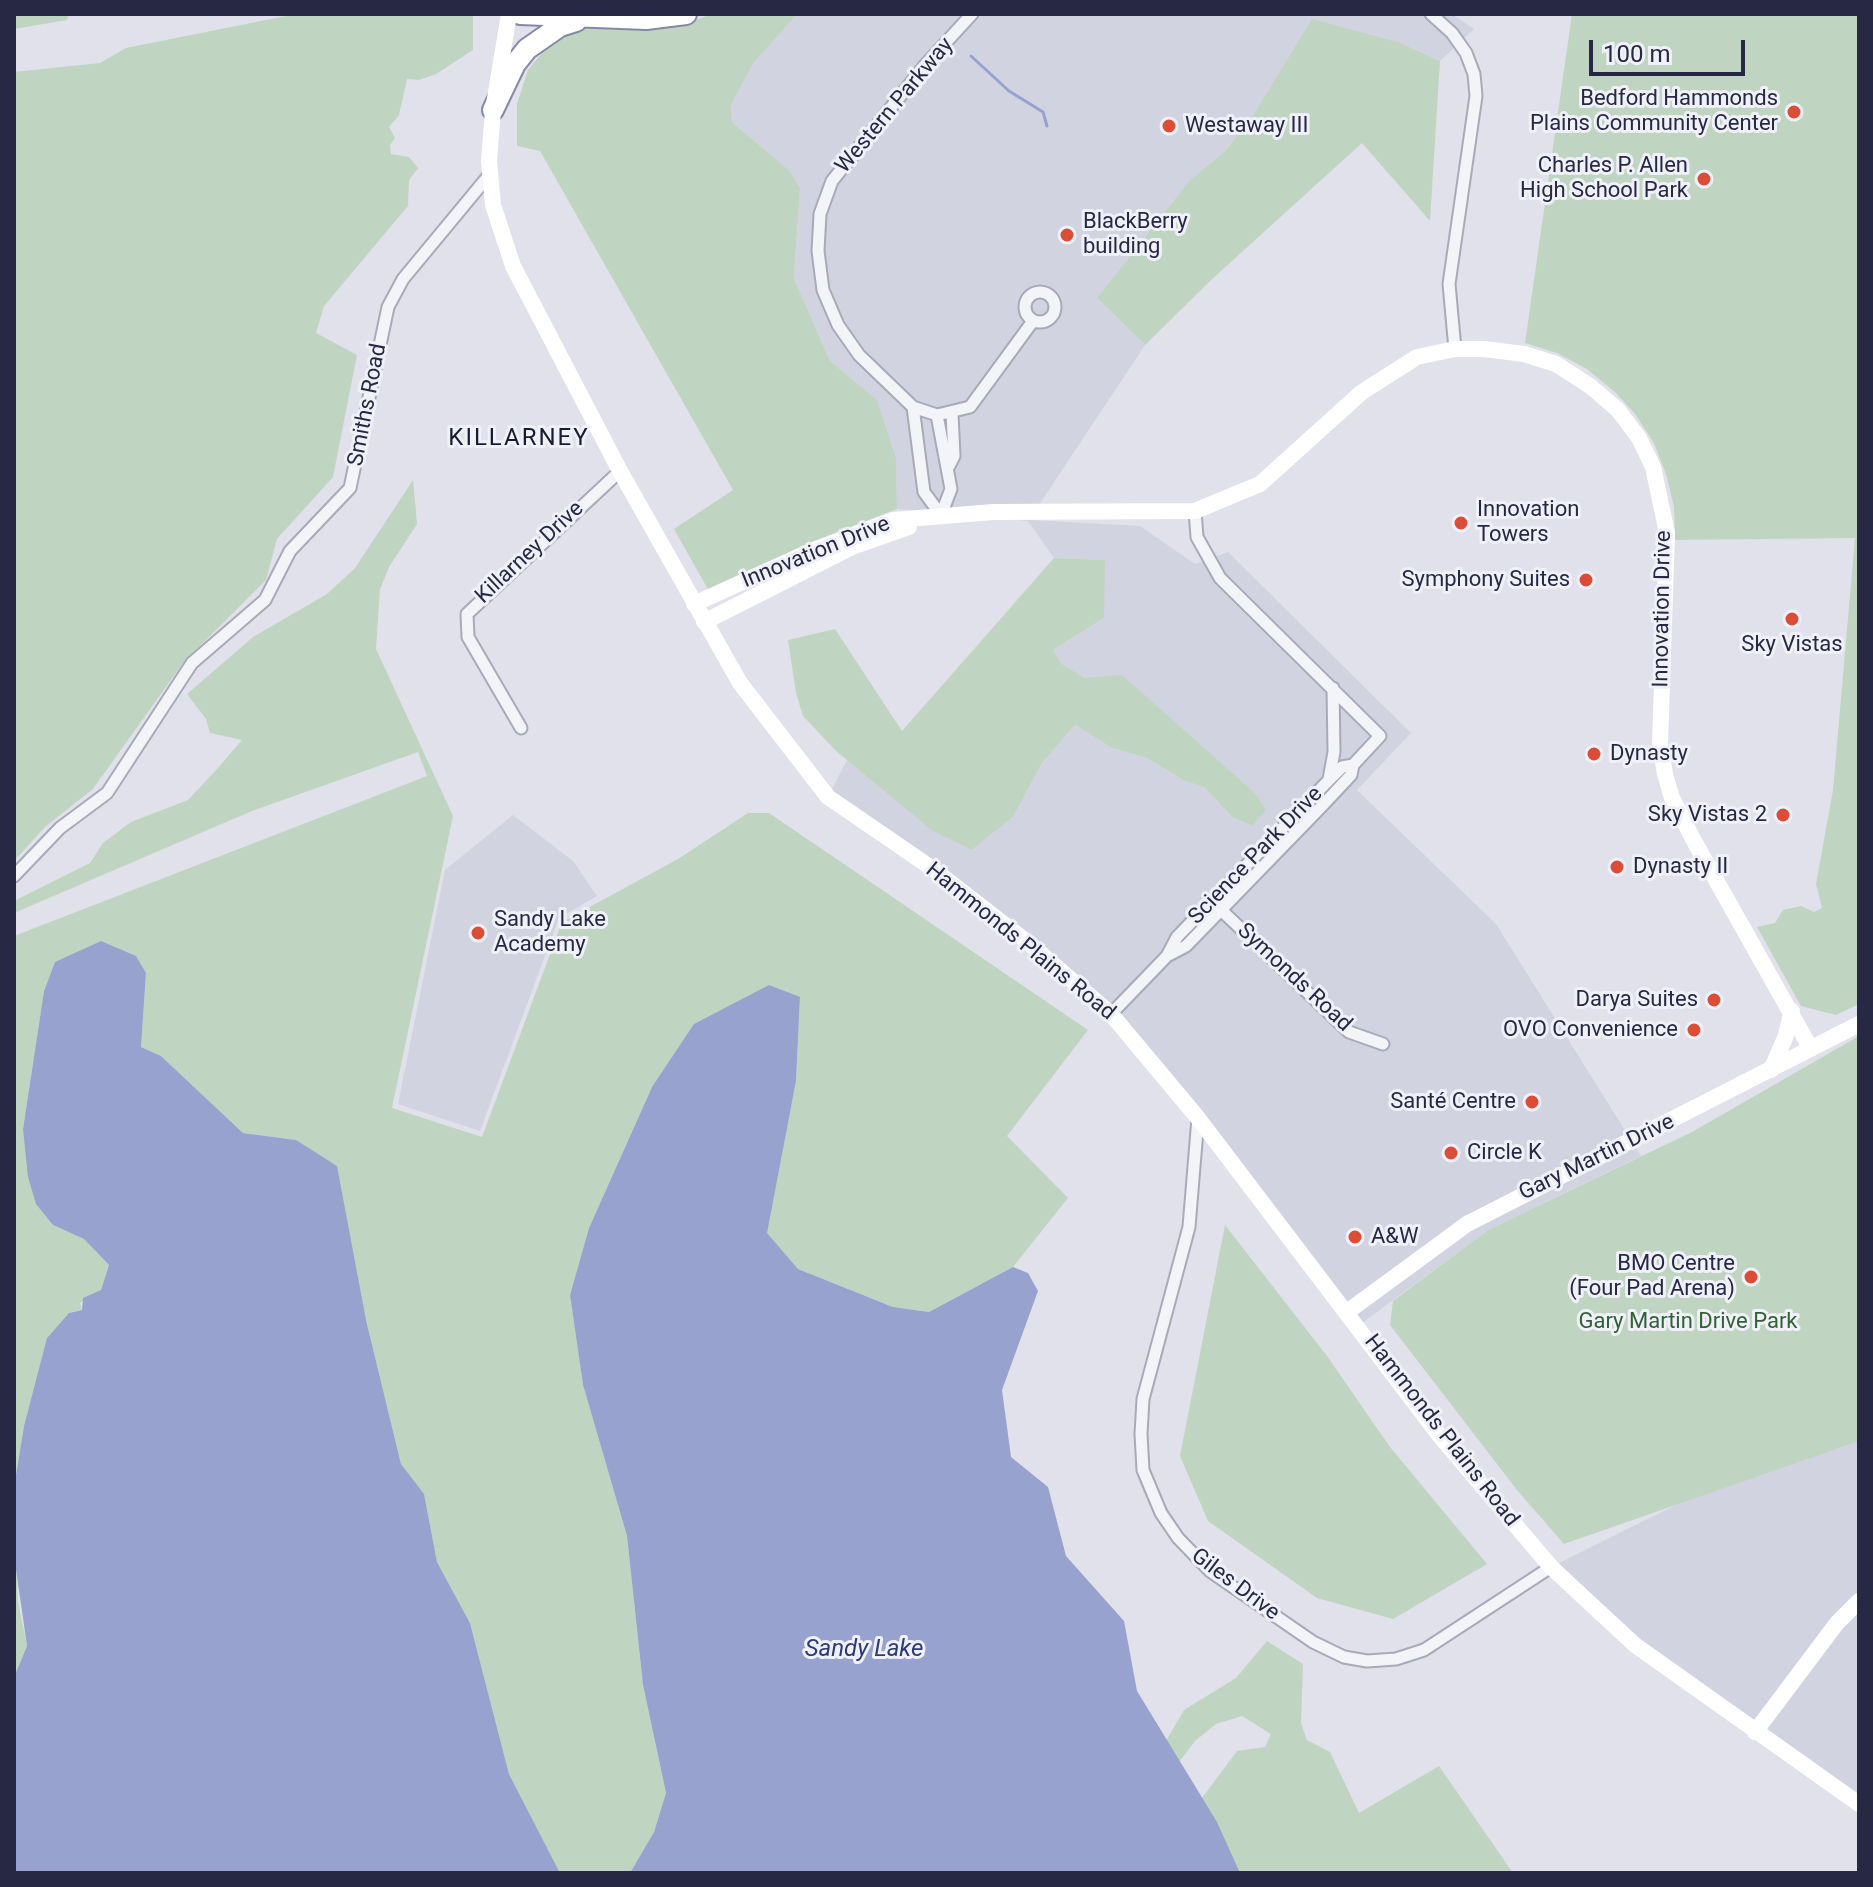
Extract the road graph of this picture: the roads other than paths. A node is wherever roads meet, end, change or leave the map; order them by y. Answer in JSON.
{"nodes":[{"id":1,"x":509,"y":14,"type":"edge"},
{"id":2,"x":520,"y":14,"type":"edge"},
{"id":3,"x":686,"y":14,"type":"edge"},
{"id":4,"x":972,"y":14,"type":"edge"},
{"id":5,"x":1431,"y":14,"type":"edge"},
{"id":6,"x":591,"y":18,"type":"junction"},
{"id":7,"x":493,"y":110,"type":"junction"},
{"id":8,"x":490,"y":174,"type":"junction"},
{"id":9,"x":1033,"y":321,"type":"dead end"},
{"id":10,"x":1455,"y":349,"type":"junction"},
{"id":11,"x":913,"y":407,"type":"junction"},
{"id":12,"x":952,"y":413,"type":"junction"},
{"id":13,"x":937,"y":415,"type":"junction"},
{"id":14,"x":949,"y":466,"type":"junction"},
{"id":15,"x":620,"y":471,"type":"junction"},
{"id":16,"x":1195,"y":511,"type":"junction"},
{"id":17,"x":941,"y":515,"type":"junction"},
{"id":18,"x":694,"y":604,"type":"junction"},
{"id":19,"x":704,"y":622,"type":"junction"},
{"id":20,"x":1333,"y":688,"type":"junction"},
{"id":21,"x":521,"y":728,"type":"dead end"},
{"id":22,"x":1353,"y":765,"type":"junction"},
{"id":23,"x":1329,"y":780,"type":"junction"},
{"id":24,"x":14,"y":876,"type":"edge"},
{"id":25,"x":1212,"y":901,"type":"junction"},
{"id":26,"x":1222,"y":910,"type":"junction"},
{"id":27,"x":1167,"y":956,"type":"junction"},
{"id":28,"x":1792,"y":1011,"type":"junction"},
{"id":29,"x":1111,"y":1014,"type":"junction"},
{"id":30,"x":1859,"y":1024,"type":"edge"},
{"id":31,"x":1383,"y":1044,"type":"dead end"},
{"id":32,"x":1811,"y":1049,"type":"junction"},
{"id":33,"x":1771,"y":1070,"type":"junction"},
{"id":34,"x":1198,"y":1118,"type":"junction"},
{"id":35,"x":1347,"y":1312,"type":"junction"},
{"id":36,"x":1551,"y":1567,"type":"junction"},
{"id":37,"x":1859,"y":1601,"type":"edge"},
{"id":38,"x":1755,"y":1732,"type":"junction"},
{"id":39,"x":1859,"y":1804,"type":"edge"}],
"edges":[{"from":1,"to":7,"type":"street","name":"Hammonds Plains Road"},
{"from":2,"to":6,"type":"highway"},
{"from":3,"to":6,"type":"highway"},
{"from":4,"to":11,"type":"street","name":"Western Parkway"},
{"from":5,"to":10,"type":"street"},
{"from":6,"to":7,"type":"highway"},
{"from":7,"to":8,"type":"street","name":"Hammonds Plains Road"},
{"from":8,"to":15,"type":"street","name":"Hammonds Plains Road"},
{"from":8,"to":24,"type":"street","name":"Smiths Road"},
{"from":9,"to":12,"type":"street","name":"Western Parkway"},
{"from":10,"to":16,"type":"street","name":"Innovation Drive"},
{"from":10,"to":28,"type":"street","name":"Innovation Drive"},
{"from":11,"to":13,"type":"street","name":"Western Parkway"},
{"from":11,"to":17,"type":"street"},
{"from":12,"to":13,"type":"street","name":"Western Parkway"},
{"from":12,"to":14,"type":"street"},
{"from":13,"to":14,"type":"street"},
{"from":14,"to":17,"type":"street"},
{"from":15,"to":18,"type":"street","name":"Hammonds Plains Road"},
{"from":15,"to":21,"type":"street","name":"Killarney Drive"},
{"from":16,"to":17,"type":"street","name":"Innovation Drive"},
{"from":16,"to":20,"type":"street"},
{"from":17,"to":18,"type":"street","name":"Innovation Drive"},
{"from":17,"to":19,"type":"street","name":"Innovation Drive"},
{"from":18,"to":19,"type":"street","name":"Hammonds Plains Road"},
{"from":19,"to":29,"type":"street","name":"Hammonds Plains Road"},
{"from":20,"to":22,"type":"street","name":"Science Park Drive"},
{"from":20,"to":23,"type":"street"},
{"from":22,"to":23,"type":"street","name":"Science Park Drive"},
{"from":22,"to":26,"type":"street","name":"Science Park Drive"},
{"from":23,"to":25,"type":"street","name":"Science Park Drive"},
{"from":25,"to":26,"type":"street","name":"Symonds Road"},
{"from":25,"to":27,"type":"street","name":"Science Park Drive"},
{"from":26,"to":27,"type":"street","name":"Science Park Drive"},
{"from":26,"to":31,"type":"street","name":"Symonds Road"},
{"from":27,"to":29,"type":"street","name":"Science Park Drive"},
{"from":28,"to":32,"type":"street","name":"Innovation Drive"},
{"from":28,"to":33,"type":"street"},
{"from":29,"to":34,"type":"street","name":"Hammonds Plains Road"},
{"from":30,"to":32,"type":"street","name":"Gary Martin Drive"},
{"from":32,"to":33,"type":"street","name":"Gary Martin Drive"},
{"from":33,"to":35,"type":"street","name":"Gary Martin Drive"},
{"from":34,"to":35,"type":"street","name":"Hammonds Plains Road"},
{"from":34,"to":36,"type":"street","name":"Giles Drive"},
{"from":35,"to":36,"type":"street","name":"Hammonds Plains Road"},
{"from":36,"to":38,"type":"street","name":"Hammonds Plains Road"},
{"from":37,"to":38,"type":"street"},
{"from":38,"to":39,"type":"street","name":"Hammonds Plains Road"}]}
